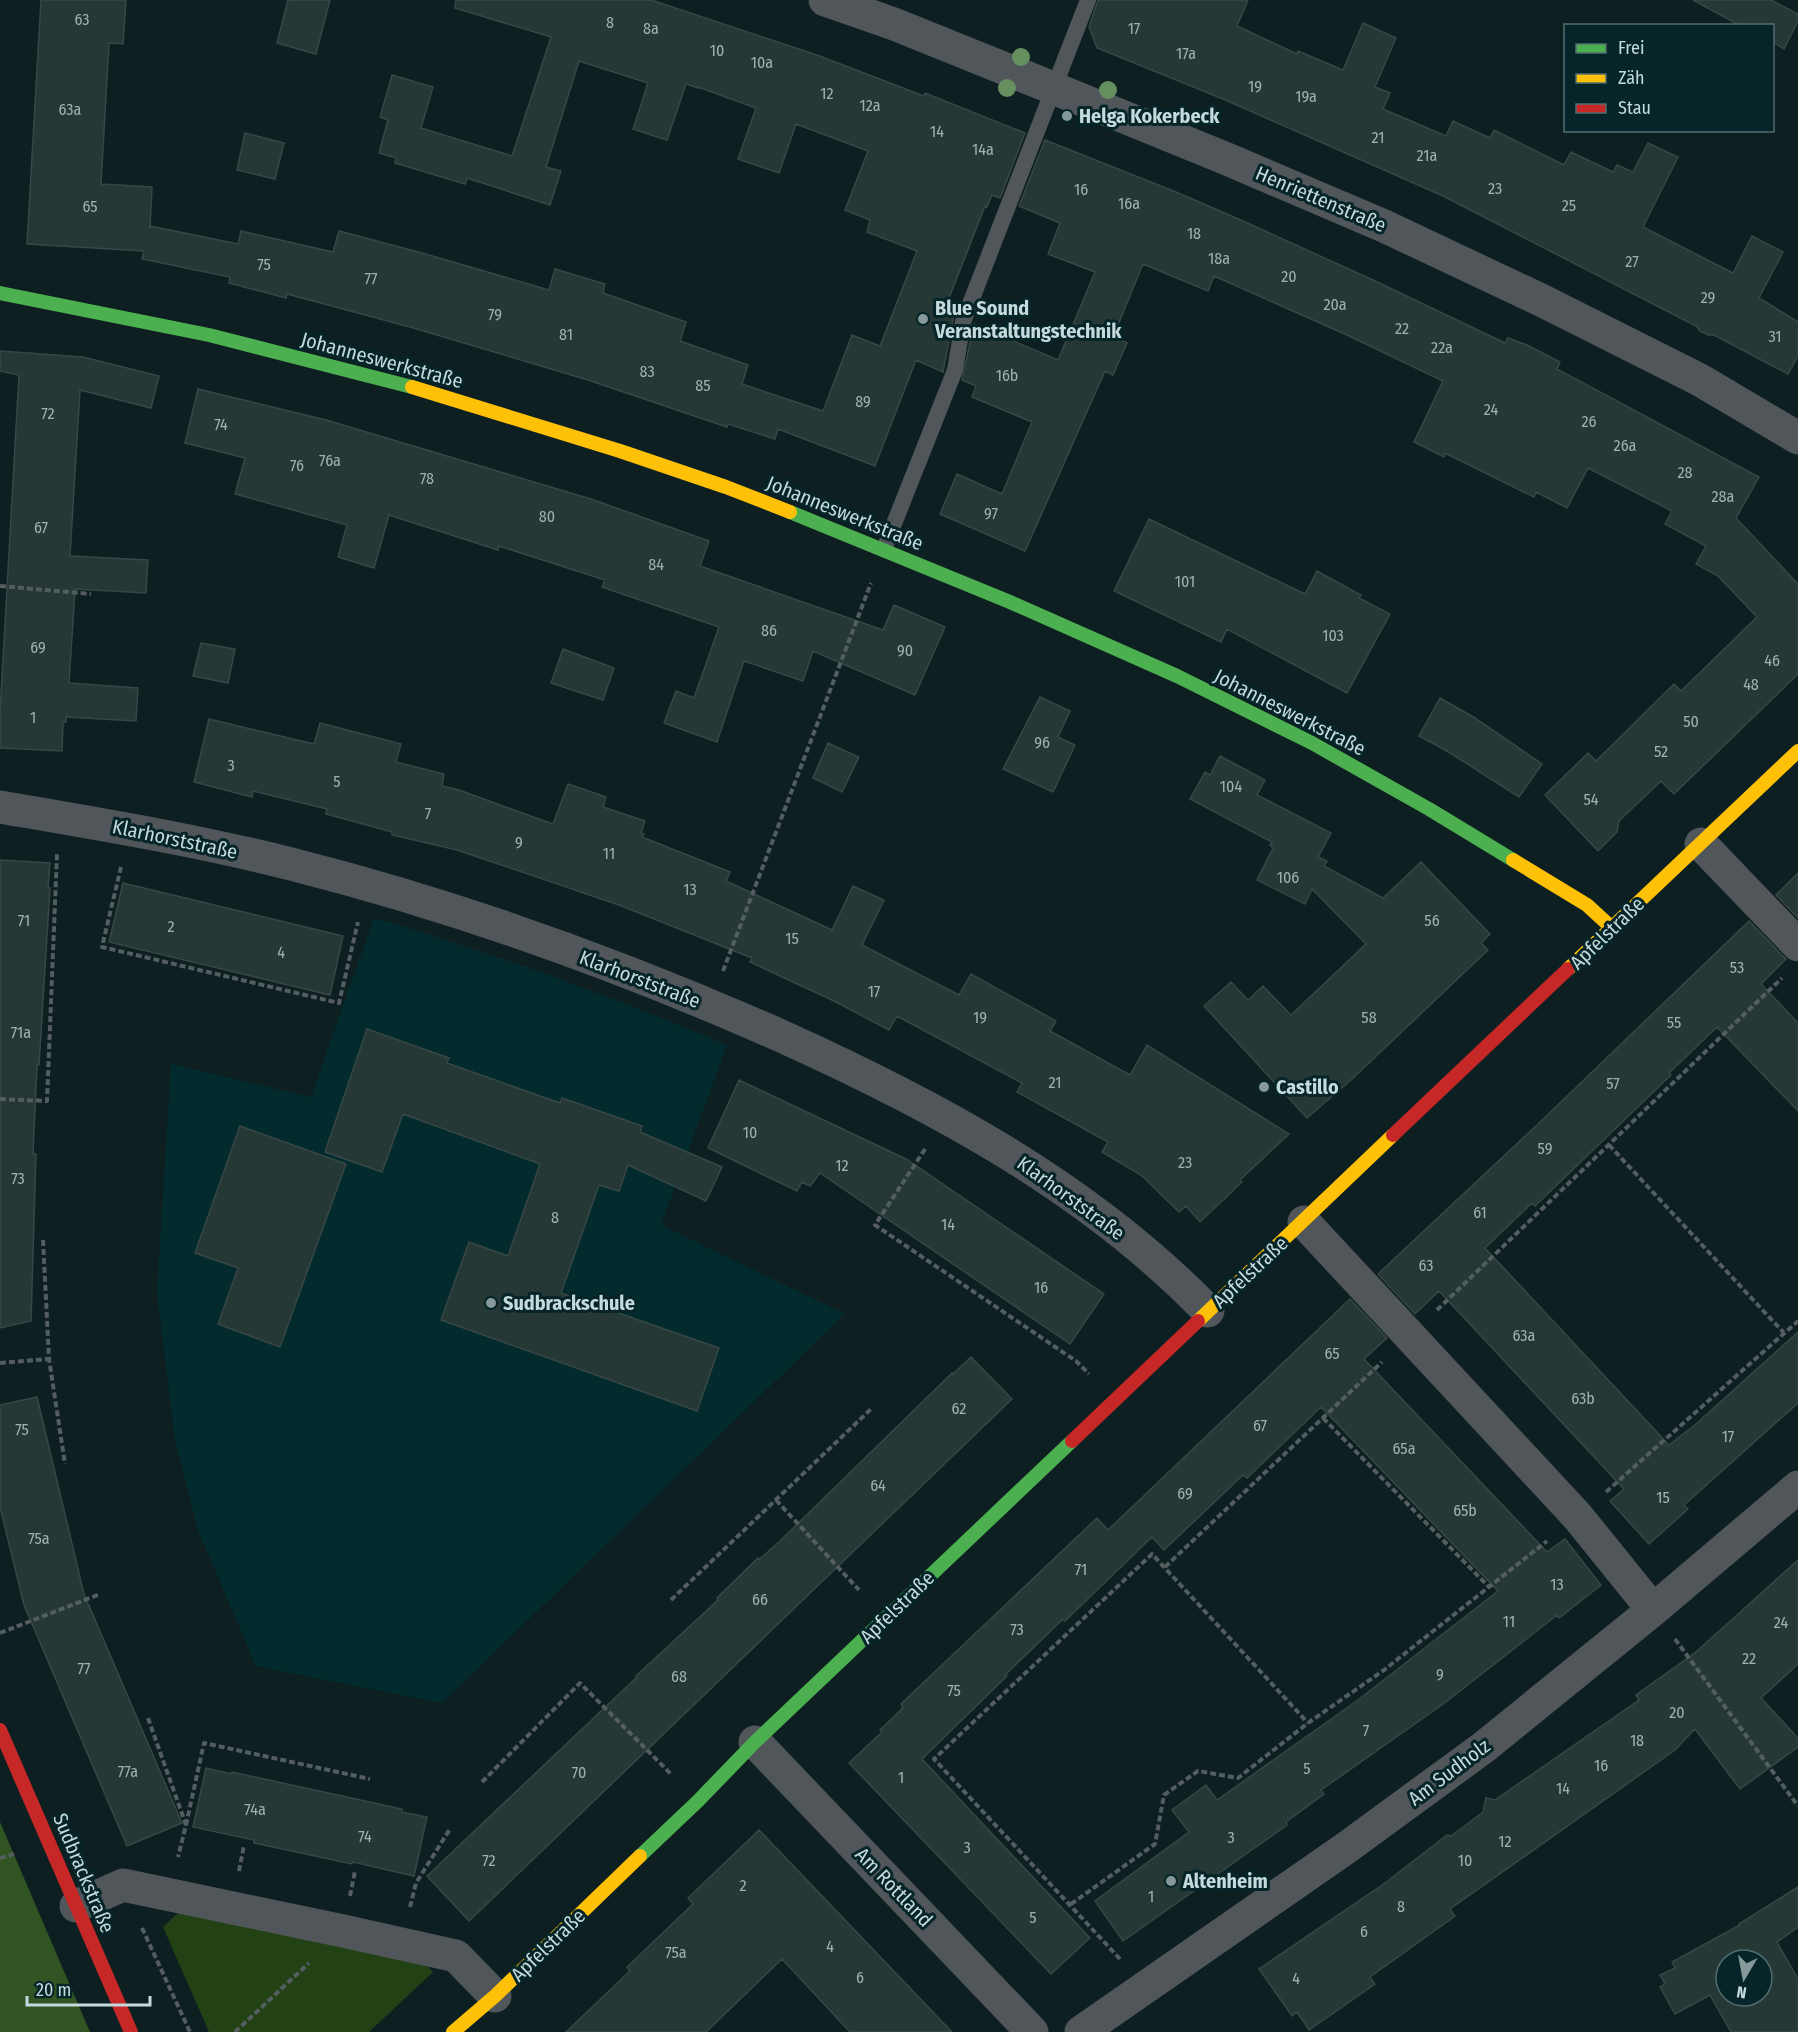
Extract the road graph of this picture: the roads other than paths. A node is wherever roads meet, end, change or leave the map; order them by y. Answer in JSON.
{"nodes":[{"id":1,"x":825,"y":0,"type":"edge"},
{"id":2,"x":1088,"y":0,"type":"edge"},
{"id":3,"x":1053,"y":88,"type":"junction"},
{"id":4,"x":0,"y":293,"type":"edge"},
{"id":5,"x":1798,"y":438,"type":"edge"},
{"id":6,"x":885,"y":549,"type":"junction"},
{"id":7,"x":1798,"y":752,"type":"edge"},
{"id":8,"x":0,"y":807,"type":"edge"},
{"id":9,"x":1701,"y":844,"type":"junction"},
{"id":10,"x":1612,"y":928,"type":"junction"},
{"id":11,"x":1794,"y":958,"type":"edge"},
{"id":12,"x":1304,"y":1222,"type":"junction"},
{"id":13,"x":1208,"y":1311,"type":"junction"},
{"id":14,"x":1798,"y":1487,"type":"edge"},
{"id":15,"x":1653,"y":1610,"type":"junction"},
{"id":16,"x":0,"y":1730,"type":"edge"},
{"id":17,"x":755,"y":1742,"type":"junction"},
{"id":18,"x":76,"y":1906,"type":"junction"},
{"id":19,"x":495,"y":1996,"type":"junction"},
{"id":20,"x":131,"y":2032,"type":"edge"},
{"id":21,"x":453,"y":2032,"type":"edge"},
{"id":22,"x":1032,"y":2032,"type":"edge"},
{"id":23,"x":1081,"y":2032,"type":"edge"}],
"edges":[{"from":1,"to":3,"type":"street","name":"Henriettenstraße"},
{"from":2,"to":3,"type":"lane"},
{"from":3,"to":5,"type":"street","name":"Henriettenstraße"},
{"from":3,"to":6,"type":"lane"},
{"from":4,"to":6,"type":"street","name":"Johanneswerkstraße"},
{"from":6,"to":10,"type":"street","name":"Johanneswerkstraße"},
{"from":7,"to":9,"type":"street","name":"Apfelstraße"},
{"from":8,"to":13,"type":"street","name":"Klarhorststraße"},
{"from":9,"to":10,"type":"street","name":"Apfelstraße"},
{"from":9,"to":11,"type":"street"},
{"from":10,"to":12,"type":"street","name":"Apfelstraße"},
{"from":12,"to":13,"type":"street","name":"Apfelstraße"},
{"from":12,"to":15,"type":"street","name":"Apfelstraße"},
{"from":13,"to":17,"type":"street","name":"Apfelstraße"},
{"from":14,"to":15,"type":"street","name":"Am Sudholz"},
{"from":15,"to":23,"type":"street","name":"Am Sudholz"},
{"from":16,"to":18,"type":"street","name":"Sudbrackstraße"},
{"from":17,"to":19,"type":"street","name":"Apfelstraße"},
{"from":17,"to":22,"type":"street","name":"Am Rottland"},
{"from":18,"to":19,"type":"street","name":"Apfelstraße"},
{"from":18,"to":20,"type":"street","name":"Sudbrackstraße"},
{"from":19,"to":21,"type":"street","name":"Apfelstraße"}]}
